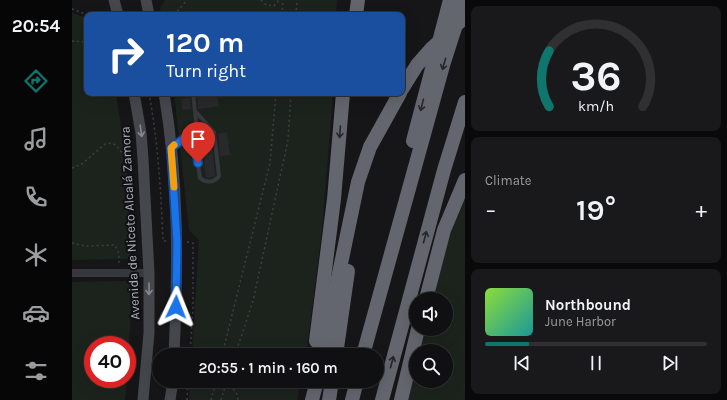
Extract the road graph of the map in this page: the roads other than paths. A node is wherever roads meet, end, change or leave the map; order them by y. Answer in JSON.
{"nodes":[{"id":1,"x":113,"y":0,"type":"edge"},
{"id":2,"x":146,"y":0,"type":"edge"},
{"id":3,"x":349,"y":0,"type":"edge"},
{"id":4,"x":358,"y":0,"type":"edge"},
{"id":5,"x":450,"y":0,"type":"edge"},
{"id":6,"x":464,"y":0,"type":"edge"},
{"id":7,"x":117,"y":12,"type":"edge"},
{"id":8,"x":148,"y":12,"type":"edge"},
{"id":9,"x":348,"y":12,"type":"edge"},
{"id":10,"x":356,"y":12,"type":"edge"},
{"id":11,"x":465,"y":18,"type":"edge"},
{"id":12,"x":405,"y":84,"type":"edge"},
{"id":13,"x":135,"y":96,"type":"edge"},
{"id":14,"x":164,"y":96,"type":"edge"},
{"id":15,"x":193,"y":96,"type":"edge"},
{"id":16,"x":343,"y":96,"type":"edge"},
{"id":17,"x":398,"y":96,"type":"edge"},
{"id":18,"x":465,"y":102,"type":"edge"},
{"id":19,"x":195,"y":111,"type":"junction"},
{"id":20,"x":382,"y":125,"type":"junction"},
{"id":21,"x":193,"y":132,"type":"junction"},
{"id":22,"x":171,"y":148,"type":"junction"},
{"id":23,"x":465,"y":180,"type":"edge"},
{"id":24,"x":390,"y":258,"type":"junction"},
{"id":25,"x":72,"y":273,"type":"edge"},
{"id":26,"x":149,"y":273,"type":"junction"},
{"id":27,"x":428,"y":292,"type":"edge"},
{"id":28,"x":416,"y":336,"type":"edge"},
{"id":29,"x":174,"y":348,"type":"edge"},
{"id":30,"x":315,"y":348,"type":"edge"},
{"id":31,"x":323,"y":348,"type":"edge"},
{"id":32,"x":337,"y":348,"type":"edge"},
{"id":33,"x":365,"y":348,"type":"edge"},
{"id":34,"x":172,"y":388,"type":"edge"},
{"id":35,"x":309,"y":388,"type":"edge"},
{"id":36,"x":315,"y":388,"type":"edge"},
{"id":37,"x":331,"y":388,"type":"edge"},
{"id":38,"x":355,"y":388,"type":"edge"},
{"id":39,"x":143,"y":400,"type":"edge"},
{"id":40,"x":170,"y":400,"type":"edge"},
{"id":41,"x":306,"y":400,"type":"edge"},
{"id":42,"x":312,"y":400,"type":"edge"},
{"id":43,"x":329,"y":400,"type":"edge"},
{"id":44,"x":352,"y":400,"type":"edge"},
{"id":45,"x":382,"y":400,"type":"edge"},
{"id":46,"x":400,"y":400,"type":"edge"}],
"edges":[{"from":1,"to":7,"type":"street"},
{"from":2,"to":8,"type":"street"},
{"from":3,"to":9,"type":"highway"},
{"from":4,"to":10,"type":"highway"},
{"from":5,"to":24,"type":"highway","one_way":true},
{"from":6,"to":24,"type":"highway","one_way":true},
{"from":11,"to":12,"type":"highway","bridge":true},
{"from":13,"to":26,"type":"street","name":"Avenida de Niceto Alcalá Zamora","one_way":true},
{"from":14,"to":22,"type":"street"},
{"from":15,"to":19,"type":"lane"},
{"from":16,"to":30,"type":"highway","one_way":true},
{"from":17,"to":20,"type":"highway"},
{"from":45,"to":18,"type":"highway","one_way":true},
{"from":19,"to":21,"type":"lane"},
{"from":19,"to":21,"type":"lane"},
{"from":20,"to":31,"type":"highway"},
{"from":20,"to":32,"type":"highway"},
{"from":21,"to":22,"type":"lane"},
{"from":22,"to":29,"type":"street"},
{"from":23,"to":27,"type":"highway"},
{"from":24,"to":33,"type":"highway"},
{"from":25,"to":26,"type":"street"},
{"from":26,"to":39,"type":"street","name":"Avenida de Niceto Alcalá Zamora","one_way":true},
{"from":28,"to":46,"type":"highway"},
{"from":34,"to":40,"type":"street"},
{"from":35,"to":41,"type":"highway"},
{"from":36,"to":42,"type":"highway"},
{"from":37,"to":43,"type":"highway"},
{"from":38,"to":44,"type":"highway"}]}
